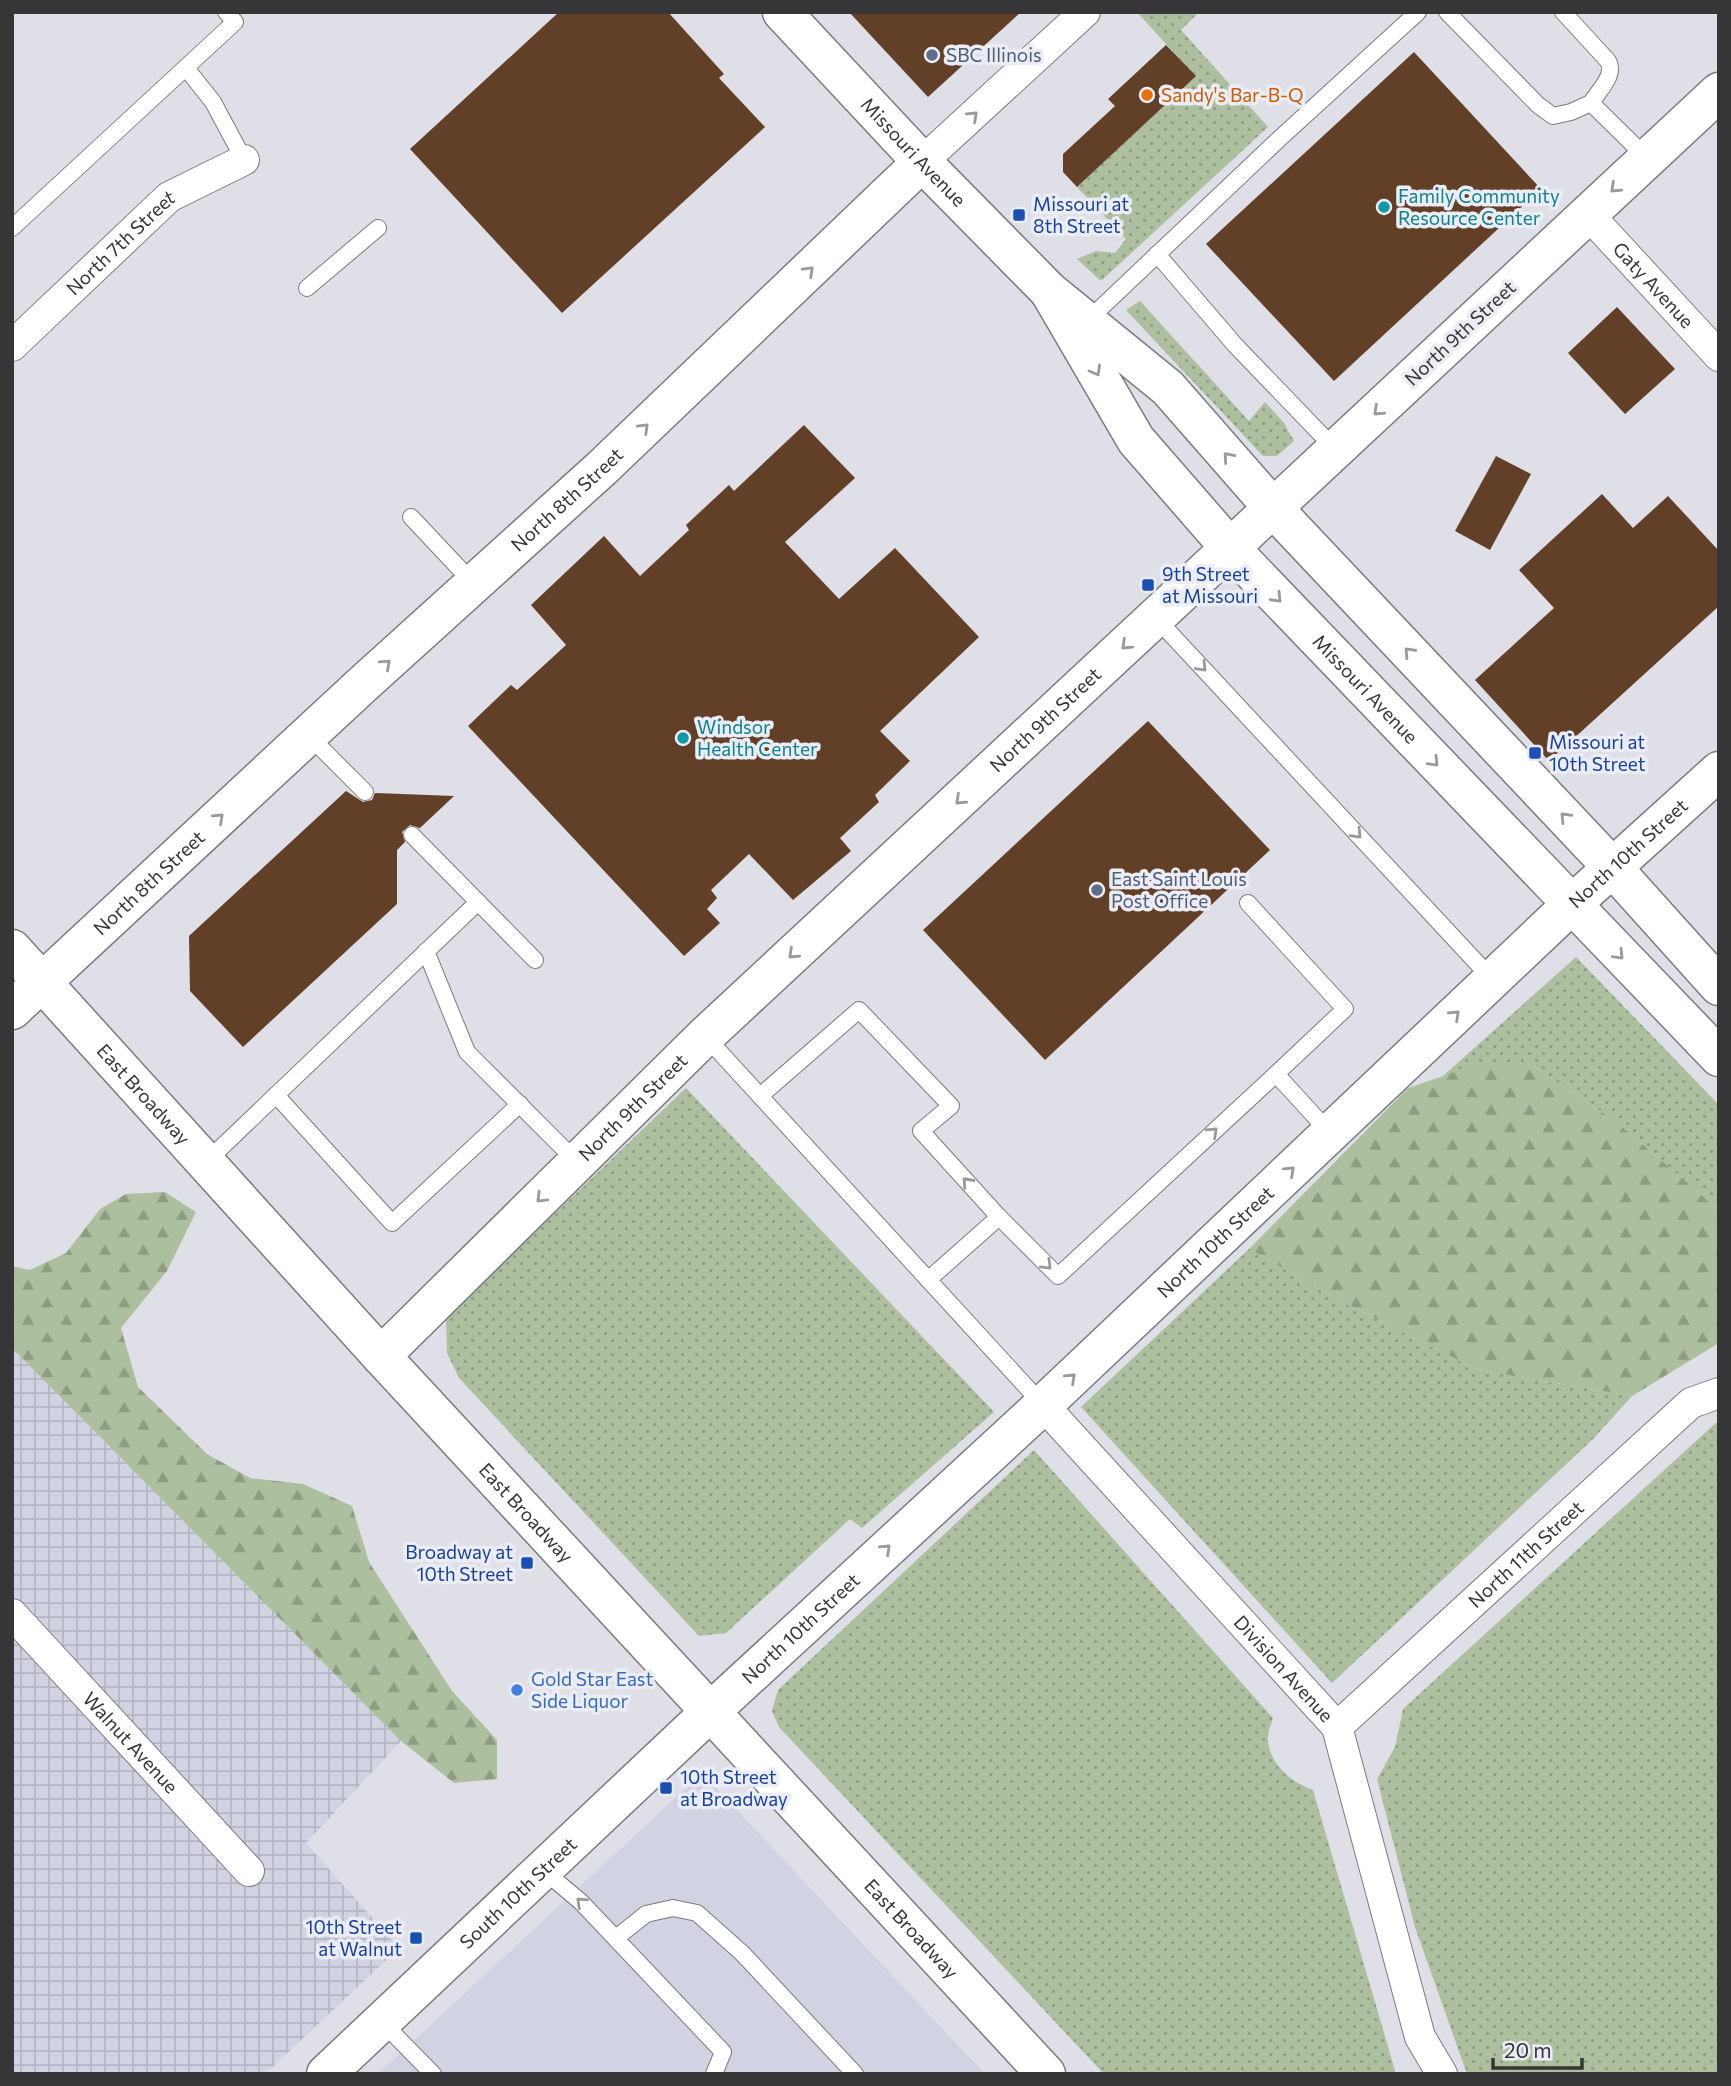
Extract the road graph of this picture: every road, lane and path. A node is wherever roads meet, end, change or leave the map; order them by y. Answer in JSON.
{"nodes":[{"id":1,"x":226,"y":12,"type":"edge"},
{"id":2,"x":782,"y":12,"type":"edge"},
{"id":3,"x":1418,"y":12,"type":"edge"},
{"id":4,"x":1447,"y":12,"type":"edge"},
{"id":5,"x":1563,"y":12,"type":"edge"},
{"id":6,"x":1071,"y":17,"type":"edge"},
{"id":7,"x":186,"y":68,"type":"junction"},
{"id":8,"x":1719,"y":92,"type":"edge"},
{"id":9,"x":1591,"y":103,"type":"junction"},
{"id":10,"x":1647,"y":158,"type":"junction"},
{"id":11,"x":244,"y":160,"type":"joint"},
{"id":12,"x":922,"y":162,"type":"junction"},
{"id":13,"x":1587,"y":213,"type":"junction"},
{"id":14,"x":12,"y":228,"type":"edge"},
{"id":15,"x":378,"y":228,"type":"dead end"},
{"id":16,"x":1157,"y":254,"type":"junction"},
{"id":17,"x":307,"y":288,"type":"dead end"},
{"id":18,"x":1049,"y":291,"type":"junction"},
{"id":19,"x":1087,"y":321,"type":"junction"},
{"id":20,"x":12,"y":346,"type":"edge"},
{"id":21,"x":1719,"y":356,"type":"edge"},
{"id":22,"x":1336,"y":450,"type":"junction"},
{"id":23,"x":1273,"y":508,"type":"junction"},
{"id":24,"x":411,"y":517,"type":"dead end"},
{"id":25,"x":1230,"y":548,"type":"junction"},
{"id":26,"x":474,"y":584,"type":"junction"},
{"id":27,"x":1155,"y":617,"type":"junction"},
{"id":28,"x":308,"y":735,"type":"junction"},
{"id":29,"x":1719,"y":771,"type":"edge"},
{"id":30,"x":365,"y":792,"type":"dead end"},
{"id":31,"x":412,"y":835,"type":"dead end"},
{"id":32,"x":1612,"y":867,"type":"junction"},
{"id":33,"x":478,"y":902,"type":"junction"},
{"id":34,"x":1248,"y":902,"type":"dead end"},
{"id":35,"x":1571,"y":905,"type":"junction"},
{"id":36,"x":12,"y":949,"type":"edge"},
{"id":37,"x":426,"y":951,"type":"junction"},
{"id":38,"x":535,"y":960,"type":"dead end"},
{"id":39,"x":1493,"y":980,"type":"junction"},
{"id":40,"x":43,"y":981,"type":"junction"},
{"id":41,"x":1719,"y":986,"type":"edge"},
{"id":42,"x":12,"y":1010,"type":"edge"},
{"id":43,"x":705,"y":1036,"type":"junction"},
{"id":44,"x":1719,"y":1057,"type":"edge"},
{"id":45,"x":1276,"y":1074,"type":"junction"},
{"id":46,"x":276,"y":1095,"type":"junction"},
{"id":47,"x":760,"y":1096,"type":"junction"},
{"id":48,"x":520,"y":1104,"type":"junction"},
{"id":49,"x":1330,"y":1133,"type":"junction"},
{"id":50,"x":206,"y":1162,"type":"junction"},
{"id":51,"x":577,"y":1162,"type":"junction"},
{"id":52,"x":999,"y":1217,"type":"junction"},
{"id":53,"x":928,"y":1280,"type":"junction"},
{"id":54,"x":381,"y":1356,"type":"junction"},
{"id":55,"x":1719,"y":1394,"type":"edge"},
{"id":56,"x":1042,"y":1405,"type":"junction"},
{"id":57,"x":12,"y":1614,"type":"edge"},
{"id":58,"x":710,"y":1712,"type":"junction"},
{"id":59,"x":1337,"y":1727,"type":"junction"},
{"id":60,"x":543,"y":1870,"type":"junction"},
{"id":61,"x":249,"y":1871,"type":"dead end"},
{"id":62,"x":616,"y":1938,"type":"junction"},
{"id":63,"x":382,"y":2022,"type":"junction"},
{"id":64,"x":326,"y":2074,"type":"edge"},
{"id":65,"x":433,"y":2074,"type":"edge"},
{"id":66,"x":715,"y":2074,"type":"edge"},
{"id":67,"x":855,"y":2074,"type":"edge"},
{"id":68,"x":1046,"y":2074,"type":"edge"},
{"id":69,"x":1442,"y":2074,"type":"edge"}],
"edges":[{"from":1,"to":7,"type":"lane"},
{"from":2,"to":12,"type":"main road","name":"Missouri Avenue"},
{"from":3,"to":16,"type":"lane"},
{"from":4,"to":9,"type":"lane"},
{"from":5,"to":9,"type":"lane"},
{"from":12,"to":6,"type":"street","name":"North 8th Street","one_way":true},
{"from":7,"to":11,"type":"lane"},
{"from":7,"to":14,"type":"lane"},
{"from":8,"to":10,"type":"main road","name":"North 9th Street"},
{"from":9,"to":10,"type":"lane"},
{"from":10,"to":13,"type":"main road","name":"North 9th Street","one_way":true},
{"from":11,"to":20,"type":"street","name":"North 7th Street"},
{"from":12,"to":18,"type":"main road","name":"Missouri Avenue"},
{"from":26,"to":12,"type":"main road","name":"North 8th Street","one_way":true},
{"from":13,"to":21,"type":"street","name":"Gaty Avenue"},
{"from":13,"to":22,"type":"main road","name":"North 9th Street","one_way":true},
{"from":15,"to":17,"type":"lane"},
{"from":16,"to":19,"type":"lane"},
{"from":16,"to":22,"type":"lane"},
{"from":18,"to":19,"type":"main road","name":"Missouri Avenue"},
{"from":18,"to":25,"type":"main road","name":"Missouri Avenue","one_way":true},
{"from":23,"to":19,"type":"main road","name":"Missouri Avenue","one_way":true},
{"from":22,"to":23,"type":"main road","name":"North 9th Street"},
{"from":23,"to":25,"type":"main road","name":"North 9th Street"},
{"from":32,"to":23,"type":"main road","name":"Missouri Avenue","one_way":true},
{"from":24,"to":26,"type":"lane"},
{"from":25,"to":27,"type":"main road","name":"North 9th Street"},
{"from":25,"to":35,"type":"main road","name":"Missouri Avenue","one_way":true},
{"from":28,"to":26,"type":"main road","name":"North 8th Street","one_way":true},
{"from":27,"to":39,"type":"lane","one_way":true},
{"from":27,"to":43,"type":"main road","name":"North 9th Street","one_way":true},
{"from":28,"to":30,"type":"lane"},
{"from":40,"to":28,"type":"main road","name":"North 8th Street","one_way":true},
{"from":29,"to":32,"type":"main road","name":"North 10th Street"},
{"from":31,"to":33,"type":"lane"},
{"from":32,"to":35,"type":"main road","name":"North 10th Street"},
{"from":32,"to":41,"type":"main road","name":"Missouri Avenue"},
{"from":33,"to":37,"type":"lane"},
{"from":33,"to":38,"type":"lane"},
{"from":34,"to":45,"type":"lane"},
{"from":35,"to":39,"type":"main road","name":"North 10th Street"},
{"from":35,"to":44,"type":"main road","name":"Missouri Avenue","one_way":true},
{"from":36,"to":40,"type":"main road","name":"East Broadway"},
{"from":37,"to":46,"type":"lane"},
{"from":37,"to":48,"type":"lane"},
{"from":49,"to":39,"type":"main road","name":"North 10th Street","one_way":true},
{"from":40,"to":42,"type":"main road","name":"North 8th Street"},
{"from":40,"to":50,"type":"main road","name":"East Broadway"},
{"from":43,"to":47,"type":"lane"},
{"from":43,"to":51,"type":"main road","name":"North 9th Street"},
{"from":45,"to":49,"type":"lane"},
{"from":52,"to":45,"type":"lane","one_way":true},
{"from":46,"to":48,"type":"lane"},
{"from":46,"to":50,"type":"lane"},
{"from":52,"to":47,"type":"lane","one_way":true},
{"from":47,"to":53,"type":"lane"},
{"from":48,"to":51,"type":"lane"},
{"from":56,"to":49,"type":"main road","name":"North 10th Street","one_way":true},
{"from":50,"to":54,"type":"main road","name":"East Broadway"},
{"from":51,"to":54,"type":"main road","name":"North 9th Street","one_way":true},
{"from":52,"to":53,"type":"lane"},
{"from":53,"to":56,"type":"lane"},
{"from":54,"to":58,"type":"main road","name":"East Broadway"},
{"from":55,"to":59,"type":"street","name":"North 11th Street"},
{"from":58,"to":56,"type":"main road","name":"North 10th Street","one_way":true},
{"from":56,"to":59,"type":"street","name":"Division Avenue"},
{"from":57,"to":61,"type":"street","name":"Walnut Avenue"},
{"from":58,"to":60,"type":"main road","name":"South 10th Street"},
{"from":58,"to":68,"type":"main road","name":"East Broadway"},
{"from":59,"to":69,"type":"street","name":"Division Avenue"},
{"from":62,"to":60,"type":"lane","one_way":true},
{"from":60,"to":63,"type":"main road","name":"South 10th Street"},
{"from":62,"to":66,"type":"lane"},
{"from":62,"to":67,"type":"lane"},
{"from":63,"to":64,"type":"main road","name":"South 10th Street"},
{"from":63,"to":65,"type":"lane"}]}
